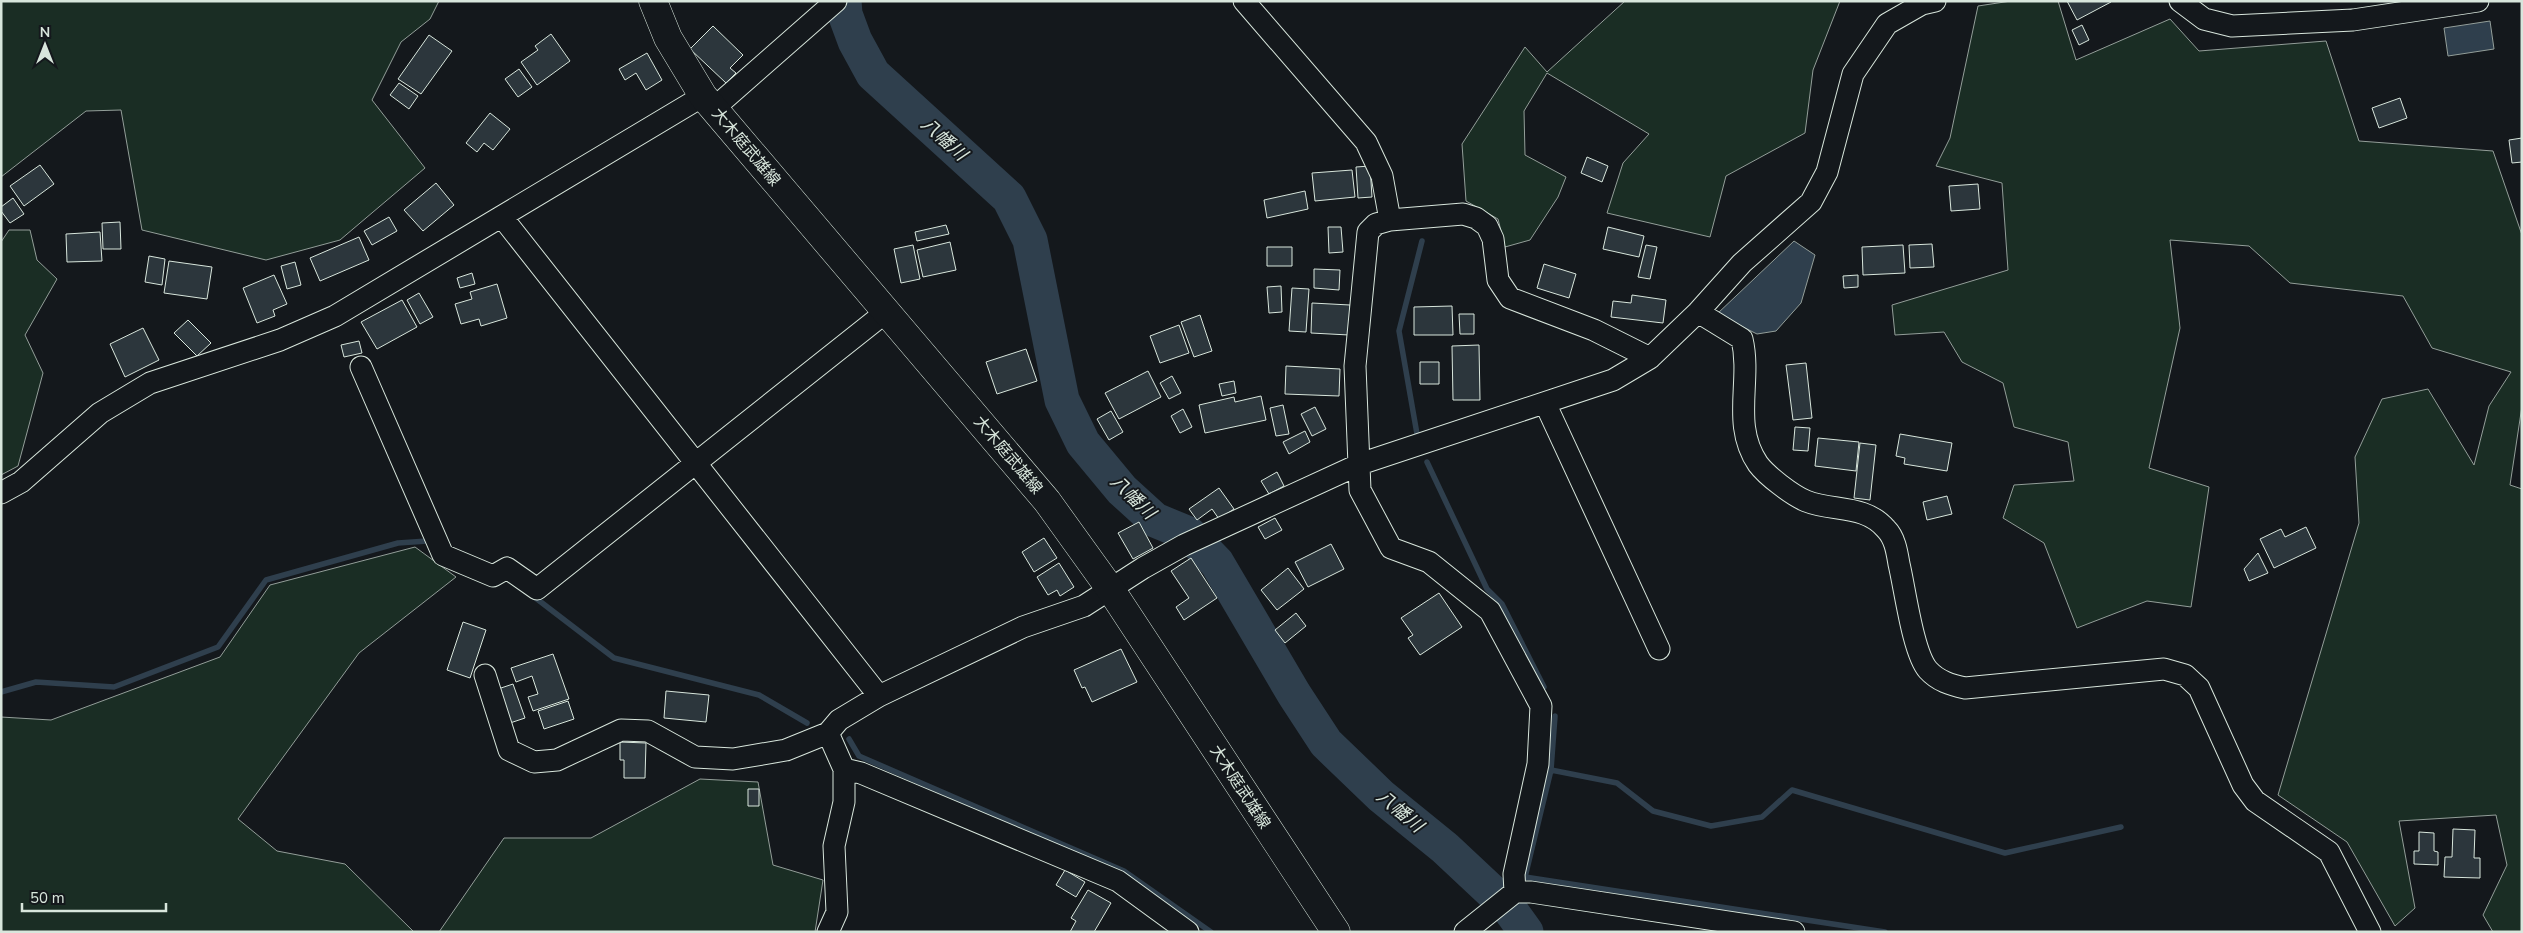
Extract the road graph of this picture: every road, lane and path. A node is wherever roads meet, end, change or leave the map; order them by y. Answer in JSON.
{"nodes":[{"id":1,"x":653,"y":1,"type":"edge"},
{"id":2,"x":1244,"y":1,"type":"edge"},
{"id":3,"x":1935,"y":1,"type":"edge"},
{"id":4,"x":2180,"y":1,"type":"edge"},
{"id":5,"x":2478,"y":1,"type":"edge"},
{"id":6,"x":834,"y":3,"type":"edge"},
{"id":7,"x":708,"y":102,"type":"junction"},
{"id":8,"x":502,"y":217,"type":"junction"},
{"id":9,"x":1390,"y":220,"type":"junction"},
{"id":10,"x":886,"y":312,"type":"junction"},
{"id":11,"x":1698,"y":312,"type":"junction"},
{"id":12,"x":1650,"y":358,"type":"junction"},
{"id":13,"x":360,"y":367,"type":"dead end"},
{"id":14,"x":1545,"y":403,"type":"junction"},
{"id":15,"x":696,"y":463,"type":"junction"},
{"id":16,"x":1360,"y":464,"type":"junction"},
{"id":17,"x":1,"y":492,"type":"edge"},
{"id":18,"x":1112,"y":590,"type":"junction"},
{"id":19,"x":1659,"y":649,"type":"dead end"},
{"id":20,"x":484,"y":675,"type":"dead end"},
{"id":21,"x":879,"y":696,"type":"junction"},
{"id":22,"x":828,"y":733,"type":"junction"},
{"id":23,"x":844,"y":769,"type":"junction"},
{"id":24,"x":1515,"y":892,"type":"junction"},
{"id":25,"x":828,"y":932,"type":"edge"},
{"id":26,"x":1188,"y":932,"type":"edge"},
{"id":27,"x":1336,"y":932,"type":"edge"},
{"id":28,"x":1465,"y":932,"type":"edge"},
{"id":29,"x":1794,"y":932,"type":"edge"},
{"id":30,"x":2370,"y":932,"type":"edge"}],
"edges":[{"from":1,"to":7,"type":"main road","name":"大木庭武雄線"},
{"from":2,"to":9,"type":"street"},
{"from":3,"to":11,"type":"street"},
{"from":4,"to":5,"type":"street"},
{"from":6,"to":7,"type":"street"},
{"from":7,"to":8,"type":"street"},
{"from":7,"to":10,"type":"main road","name":"大木庭武雄線"},
{"from":8,"to":15,"type":"street"},
{"from":8,"to":17,"type":"street"},
{"from":9,"to":12,"type":"street"},
{"from":9,"to":16,"type":"street"},
{"from":10,"to":15,"type":"street"},
{"from":10,"to":18,"type":"main road","name":"大木庭武雄線"},
{"from":11,"to":12,"type":"street"},
{"from":11,"to":30,"type":"street"},
{"from":12,"to":14,"type":"street"},
{"from":13,"to":15,"type":"street"},
{"from":14,"to":16,"type":"street"},
{"from":14,"to":19,"type":"street"},
{"from":15,"to":21,"type":"street"},
{"from":16,"to":18,"type":"street"},
{"from":16,"to":24,"type":"street"},
{"from":18,"to":21,"type":"street"},
{"from":18,"to":27,"type":"main road","name":"大木庭武雄線"},
{"from":20,"to":22,"type":"street"},
{"from":21,"to":22,"type":"street"},
{"from":22,"to":23,"type":"street"},
{"from":23,"to":25,"type":"street"},
{"from":23,"to":26,"type":"street"},
{"from":24,"to":28,"type":"street"},
{"from":24,"to":29,"type":"street"}]}
